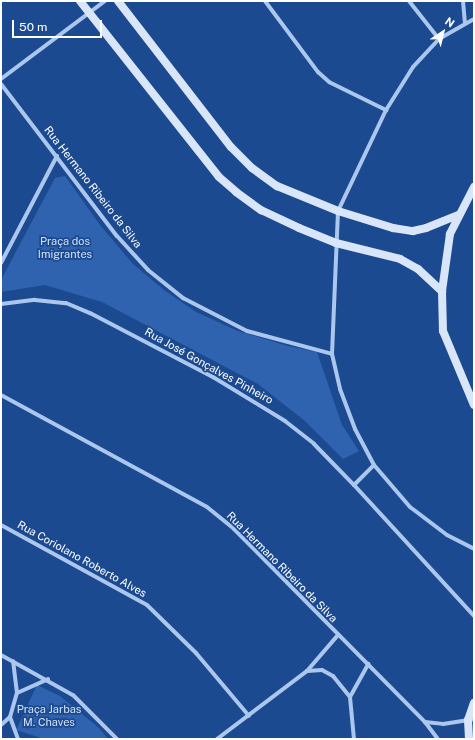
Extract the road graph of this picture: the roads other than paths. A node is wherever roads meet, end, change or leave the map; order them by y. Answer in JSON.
{"nodes":[{"id":1,"x":80,"y":1,"type":"edge"},
{"id":2,"x":105,"y":1,"type":"edge"},
{"id":3,"x":118,"y":1,"type":"edge"},
{"id":4,"x":265,"y":1,"type":"edge"},
{"id":5,"x":408,"y":1,"type":"edge"},
{"id":6,"x":463,"y":1,"type":"edge"},
{"id":7,"x":90,"y":14,"type":"junction"},
{"id":8,"x":474,"y":19,"type":"edge"},
{"id":9,"x":465,"y":22,"type":"junction"},
{"id":10,"x":439,"y":39,"type":"junction"},
{"id":11,"x":1,"y":79,"type":"edge"},
{"id":12,"x":1,"y":84,"type":"edge"},
{"id":13,"x":386,"y":110,"type":"junction"},
{"id":14,"x":58,"y":156,"type":"junction"},
{"id":15,"x":474,"y":187,"type":"edge"},
{"id":16,"x":338,"y":211,"type":"junction"},
{"id":17,"x":458,"y":215,"type":"junction"},
{"id":18,"x":336,"y":243,"type":"junction"},
{"id":19,"x":1,"y":263,"type":"edge"},
{"id":20,"x":442,"y":291,"type":"junction"},
{"id":21,"x":1,"y":304,"type":"edge"},
{"id":22,"x":332,"y":354,"type":"junction"},
{"id":23,"x":1,"y":395,"type":"edge"},
{"id":24,"x":474,"y":405,"type":"edge"},
{"id":25,"x":374,"y":464,"type":"junction"},
{"id":26,"x":354,"y":485,"type":"junction"},
{"id":27,"x":1,"y":525,"type":"edge"},
{"id":28,"x":474,"y":549,"type":"edge"},
{"id":29,"x":474,"y":616,"type":"edge"},
{"id":30,"x":338,"y":635,"type":"junction"},
{"id":31,"x":1,"y":655,"type":"edge"},
{"id":32,"x":13,"y":661,"type":"junction"},
{"id":33,"x":368,"y":664,"type":"junction"},
{"id":34,"x":308,"y":671,"type":"junction"},
{"id":35,"x":48,"y":679,"type":"junction"},
{"id":36,"x":17,"y":693,"type":"junction"},
{"id":37,"x":350,"y":697,"type":"junction"},
{"id":38,"x":474,"y":703,"type":"edge"},
{"id":39,"x":249,"y":716,"type":"junction"},
{"id":40,"x":10,"y":717,"type":"junction"},
{"id":41,"x":471,"y":719,"type":"edge"},
{"id":42,"x":425,"y":722,"type":"junction"},
{"id":43,"x":1,"y":725,"type":"edge"},
{"id":44,"x":18,"y":739,"type":"edge"},
{"id":45,"x":117,"y":739,"type":"edge"},
{"id":46,"x":217,"y":739,"type":"edge"},
{"id":47,"x":354,"y":739,"type":"edge"},
{"id":48,"x":438,"y":739,"type":"edge"},
{"id":49,"x":469,"y":739,"type":"edge"}],
"edges":[{"from":1,"to":7,"type":"street"},
{"from":2,"to":7,"type":"street"},
{"from":3,"to":16,"type":"street"},
{"from":4,"to":13,"type":"street"},
{"from":5,"to":10,"type":"street"},
{"from":6,"to":9,"type":"street"},
{"from":7,"to":11,"type":"street"},
{"from":7,"to":18,"type":"street"},
{"from":8,"to":9,"type":"street"},
{"from":9,"to":10,"type":"street"},
{"from":10,"to":13,"type":"street"},
{"from":12,"to":14,"type":"street","name":"Rua Hermano Ribeiro da Silva"},
{"from":13,"to":16,"type":"street"},
{"from":14,"to":19,"type":"street"},
{"from":14,"to":22,"type":"street","name":"Rua Hermano Ribeiro da Silva"},
{"from":15,"to":17,"type":"street"},
{"from":16,"to":17,"type":"street"},
{"from":16,"to":18,"type":"street"},
{"from":17,"to":20,"type":"street"},
{"from":18,"to":20,"type":"street"},
{"from":18,"to":22,"type":"street"},
{"from":20,"to":24,"type":"street"},
{"from":21,"to":26,"type":"street","name":"Rua José Gonçalves Pinheiro"},
{"from":22,"to":25,"type":"street"},
{"from":23,"to":30,"type":"street","name":"Rua Hermano Ribeiro da Silva"},
{"from":25,"to":26,"type":"street"},
{"from":25,"to":28,"type":"street"},
{"from":26,"to":29,"type":"street","name":"Rua José Gonçalves Pinheiro"},
{"from":27,"to":39,"type":"street","name":"Rua Coriolano Roberto Alves"},
{"from":30,"to":33,"type":"street","name":"Rua Hermano Ribeiro da Silva"},
{"from":30,"to":34,"type":"street"},
{"from":31,"to":32,"type":"street"},
{"from":32,"to":35,"type":"street"},
{"from":32,"to":36,"type":"street"},
{"from":33,"to":37,"type":"street"},
{"from":33,"to":42,"type":"street","name":"Rua Hermano Ribeiro da Silva"},
{"from":34,"to":37,"type":"street"},
{"from":34,"to":39,"type":"street"},
{"from":35,"to":36,"type":"street"},
{"from":35,"to":45,"type":"street"},
{"from":36,"to":40,"type":"street"},
{"from":37,"to":47,"type":"street"},
{"from":38,"to":41,"type":"street"},
{"from":39,"to":46,"type":"street"},
{"from":40,"to":43,"type":"street"},
{"from":40,"to":44,"type":"street"},
{"from":41,"to":42,"type":"street"},
{"from":41,"to":49,"type":"street"},
{"from":42,"to":48,"type":"street","name":"Rua Hermano Ribeiro da Silva"}]}
